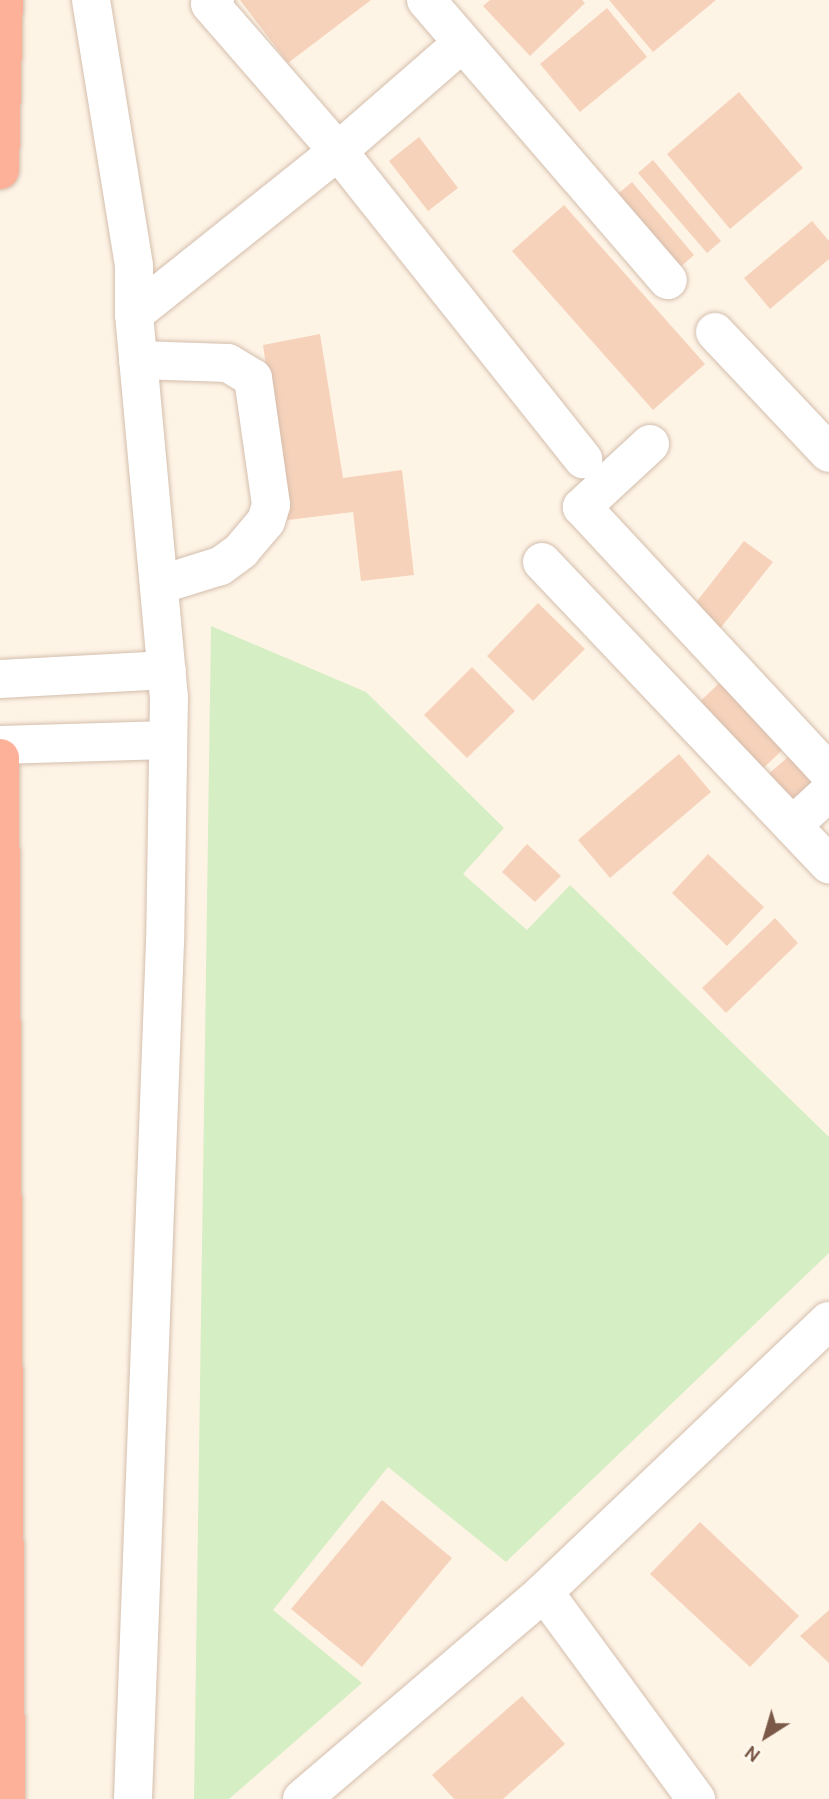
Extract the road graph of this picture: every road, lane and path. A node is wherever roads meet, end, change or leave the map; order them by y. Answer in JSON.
{"nodes":[{"id":1,"x":4,"y":0,"type":"edge"},
{"id":2,"x":91,"y":0,"type":"edge"},
{"id":3,"x":215,"y":0,"type":"edge"},
{"id":4,"x":426,"y":0,"type":"edge"},
{"id":5,"x":461,"y":44,"type":"junction"},
{"id":6,"x":338,"y":151,"type":"junction"},
{"id":7,"x":0,"y":170,"type":"edge"},
{"id":8,"x":668,"y":280,"type":"dead end"},
{"id":9,"x":134,"y":314,"type":"junction"},
{"id":10,"x":715,"y":331,"type":"dead end"},
{"id":11,"x":138,"y":360,"type":"junction"},
{"id":12,"x":650,"y":444,"type":"dead end"},
{"id":13,"x":829,"y":453,"type":"edge"},
{"id":14,"x":583,"y":459,"type":"dead end"},
{"id":15,"x":542,"y":562,"type":"dead end"},
{"id":16,"x":159,"y":585,"type":"junction"},
{"id":17,"x":167,"y":670,"type":"junction"},
{"id":18,"x":0,"y":679,"type":"edge"},
{"id":19,"x":168,"y":740,"type":"junction"},
{"id":20,"x":0,"y":745,"type":"edge"},
{"id":21,"x":0,"y":758,"type":"edge"},
{"id":22,"x":829,"y":773,"type":"edge"},
{"id":23,"x":829,"y":792,"type":"edge"},
{"id":24,"x":0,"y":807,"type":"edge"},
{"id":25,"x":794,"y":824,"type":"junction"},
{"id":26,"x":829,"y":864,"type":"edge"},
{"id":27,"x":829,"y":1321,"type":"edge"},
{"id":28,"x":544,"y":1592,"type":"junction"},
{"id":29,"x":6,"y":1799,"type":"edge"},
{"id":30,"x":132,"y":1799,"type":"edge"},
{"id":31,"x":302,"y":1799,"type":"edge"},
{"id":32,"x":696,"y":1799,"type":"edge"}],
"edges":[{"from":1,"to":7,"type":"highway"},
{"from":2,"to":9,"type":"street"},
{"from":3,"to":6,"type":"street"},
{"from":4,"to":5,"type":"street"},
{"from":5,"to":6,"type":"street"},
{"from":5,"to":8,"type":"street"},
{"from":6,"to":9,"type":"street"},
{"from":6,"to":14,"type":"street"},
{"from":9,"to":11,"type":"street"},
{"from":10,"to":13,"type":"street"},
{"from":11,"to":16,"type":"street"},
{"from":11,"to":16,"type":"street"},
{"from":12,"to":22,"type":"street"},
{"from":15,"to":25,"type":"street"},
{"from":16,"to":17,"type":"street"},
{"from":17,"to":18,"type":"street"},
{"from":17,"to":19,"type":"street"},
{"from":19,"to":20,"type":"street"},
{"from":19,"to":30,"type":"street"},
{"from":21,"to":24,"type":"highway"},
{"from":23,"to":25,"type":"street"},
{"from":24,"to":29,"type":"highway"},
{"from":25,"to":26,"type":"street"},
{"from":27,"to":28,"type":"street"},
{"from":28,"to":31,"type":"street"},
{"from":28,"to":32,"type":"street"}]}
